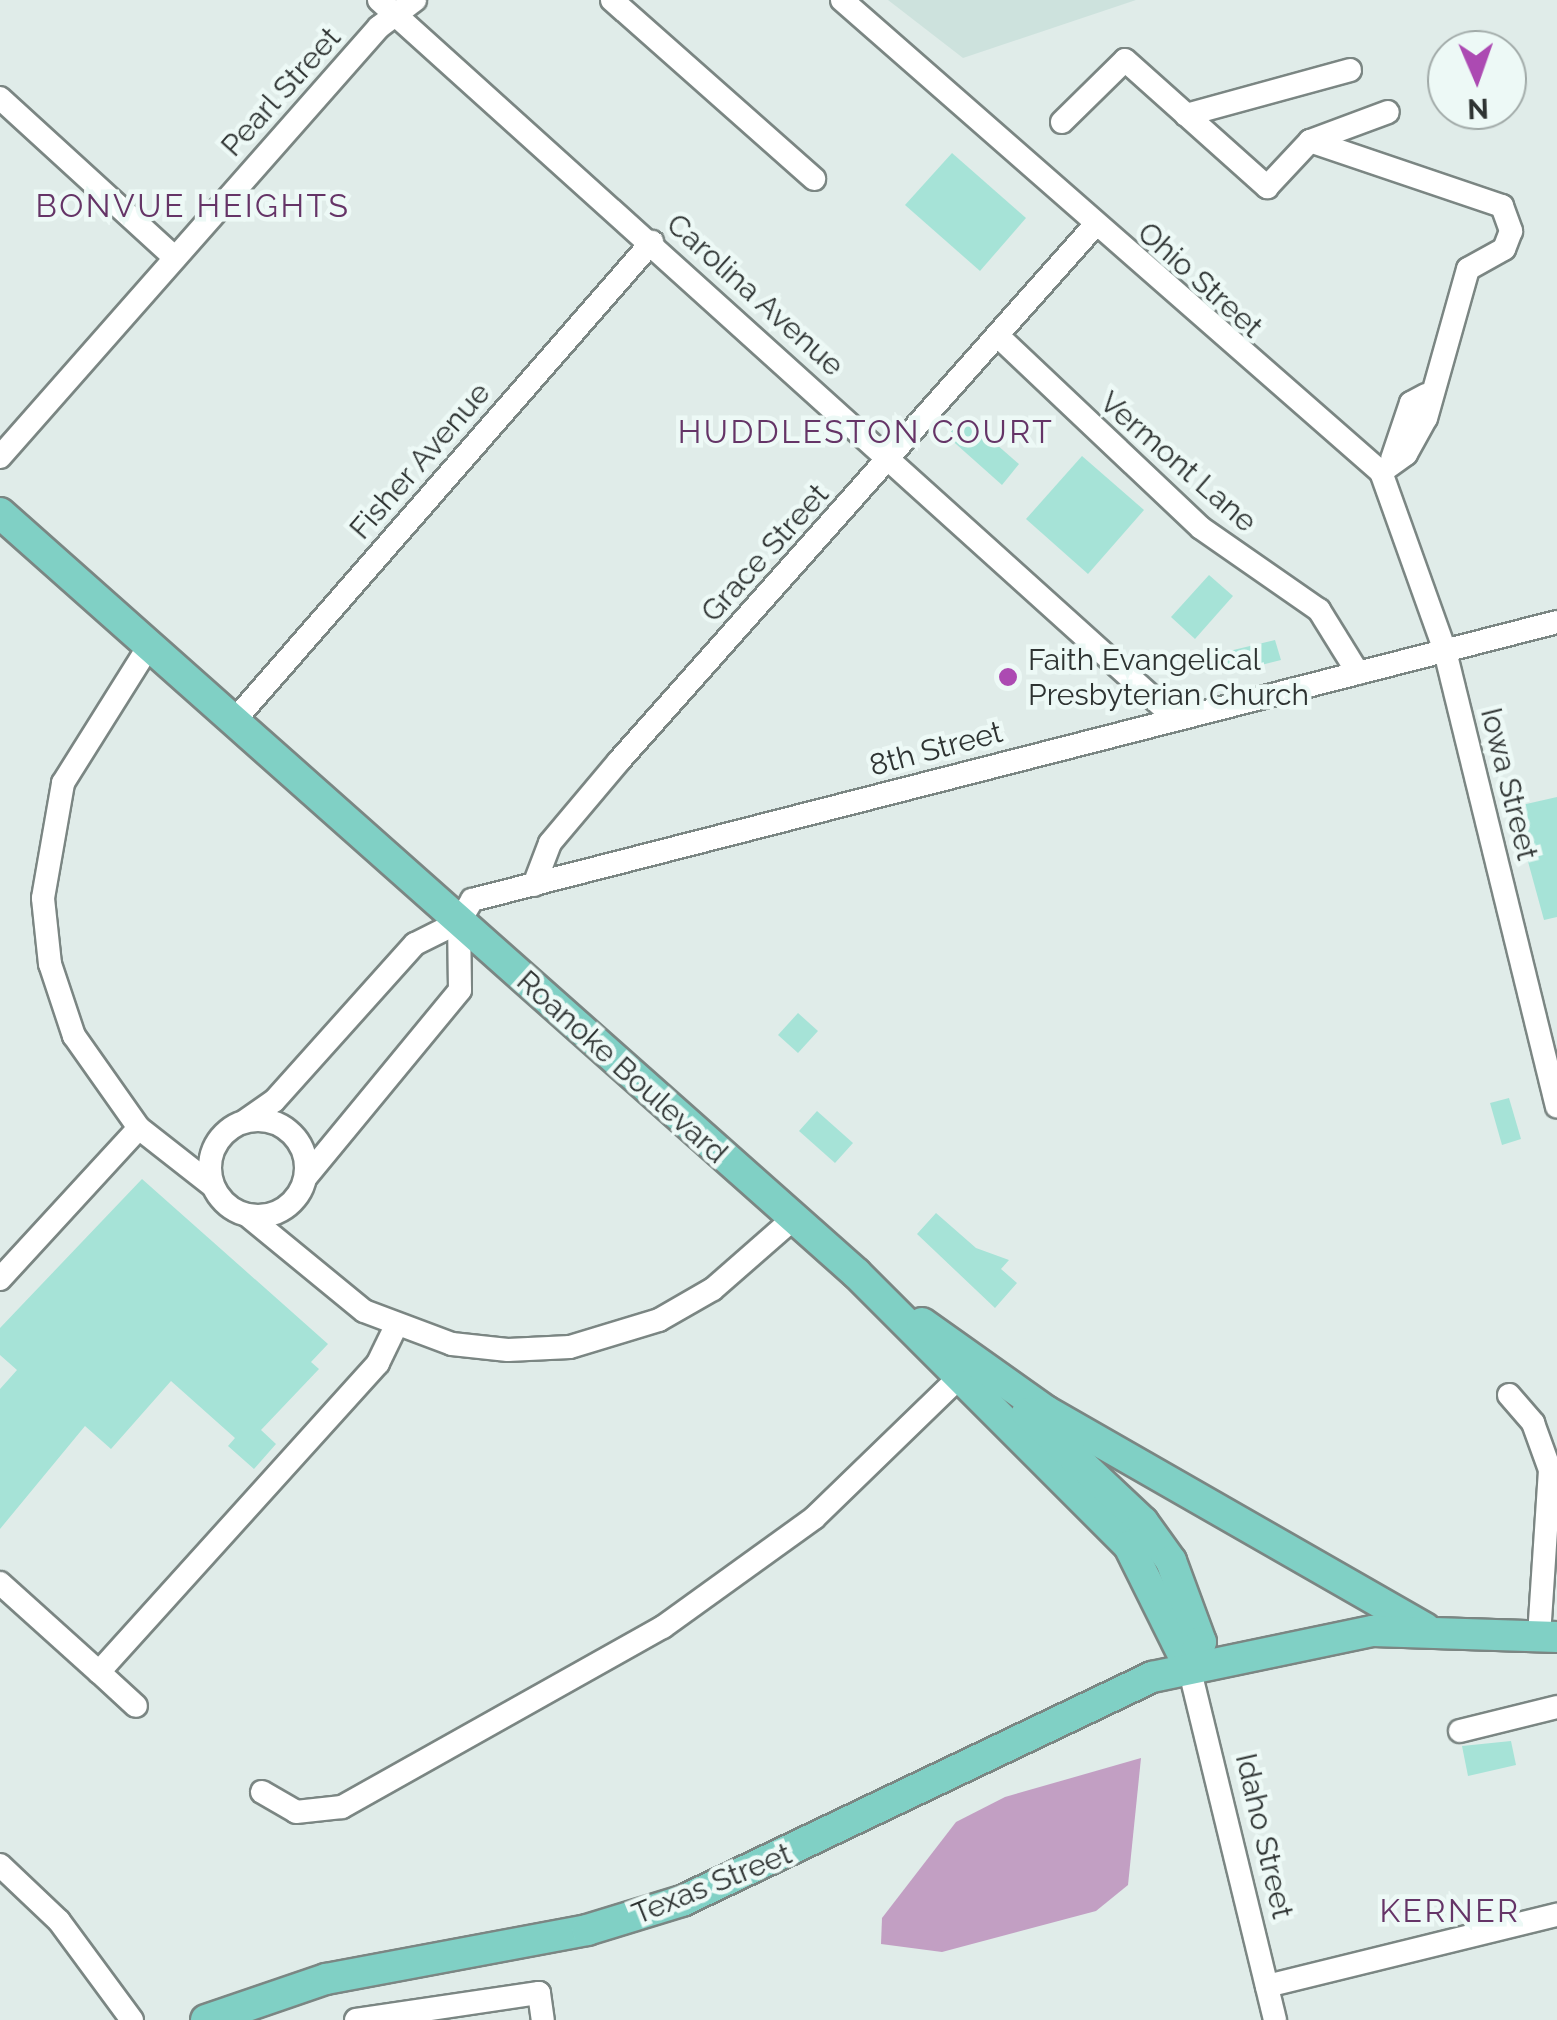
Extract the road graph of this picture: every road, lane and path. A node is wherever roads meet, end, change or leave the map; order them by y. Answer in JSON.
{"nodes":[{"id":1,"x":416,"y":0,"type":"edge"},
{"id":2,"x":612,"y":0,"type":"edge"},
{"id":3,"x":842,"y":0,"type":"edge"},
{"id":4,"x":386,"y":6,"type":"edge"},
{"id":5,"x":1350,"y":70,"type":"dead end"},
{"id":6,"x":0,"y":98,"type":"edge"},
{"id":7,"x":1388,"y":112,"type":"dead end"},
{"id":8,"x":1186,"y":115,"type":"junction"},
{"id":9,"x":1062,"y":122,"type":"dead end"},
{"id":10,"x":1310,"y":141,"type":"junction"},
{"id":11,"x":814,"y":179,"type":"dead end"},
{"id":12,"x":1095,"y":225,"type":"junction"},
{"id":13,"x":652,"y":242,"type":"junction"},
{"id":14,"x":175,"y":258,"type":"junction"},
{"id":15,"x":998,"y":336,"type":"junction"},
{"id":16,"x":0,"y":457,"type":"edge"},
{"id":17,"x":890,"y":458,"type":"junction"},
{"id":18,"x":1386,"y":465,"type":"junction"},
{"id":19,"x":0,"y":513,"type":"edge"},
{"id":20,"x":1557,"y":622,"type":"edge"},
{"id":21,"x":149,"y":646,"type":"junction"},
{"id":22,"x":1445,"y":651,"type":"junction"},
{"id":23,"x":1358,"y":673,"type":"junction"},
{"id":24,"x":1176,"y":719,"type":"junction"},
{"id":25,"x":234,"y":721,"type":"junction"},
{"id":26,"x":534,"y":885,"type":"junction"},
{"id":27,"x":459,"y":922,"type":"junction"},
{"id":28,"x":1546,"y":1017,"type":"edge"},
{"id":29,"x":1557,"y":1106,"type":"edge"},
{"id":30,"x":244,"y":1122,"type":"junction"},
{"id":31,"x":139,"y":1128,"type":"junction"},
{"id":32,"x":306,"y":1177,"type":"junction"},
{"id":33,"x":214,"y":1186,"type":"junction"},
{"id":34,"x":247,"y":1215,"type":"junction"},
{"id":35,"x":794,"y":1218,"type":"junction"},
{"id":36,"x":1,"y":1276,"type":"edge"},
{"id":37,"x":396,"y":1326,"type":"junction"},
{"id":38,"x":975,"y":1374,"type":"junction"},
{"id":39,"x":1509,"y":1394,"type":"dead end"},
{"id":40,"x":0,"y":1583,"type":"edge"},
{"id":41,"x":1428,"y":1629,"type":"junction"},
{"id":42,"x":1548,"y":1636,"type":"edge"},
{"id":43,"x":1189,"y":1667,"type":"junction"},
{"id":44,"x":99,"y":1672,"type":"junction"},
{"id":45,"x":136,"y":1706,"type":"dead end"},
{"id":46,"x":1557,"y":1707,"type":"edge"},
{"id":47,"x":1460,"y":1730,"type":"dead end"},
{"id":48,"x":262,"y":1792,"type":"dead end"},
{"id":49,"x":0,"y":1865,"type":"edge"},
{"id":50,"x":1557,"y":1915,"type":"edge"},
{"id":51,"x":1267,"y":1986,"type":"junction"},
{"id":52,"x":471,"y":2011,"type":"edge"},
{"id":53,"x":132,"y":2020,"type":"edge"},
{"id":54,"x":206,"y":2020,"type":"edge"},
{"id":55,"x":356,"y":2020,"type":"edge"},
{"id":56,"x":543,"y":2020,"type":"edge"},
{"id":57,"x":1275,"y":2020,"type":"edge"}],
"edges":[{"from":1,"to":4,"type":"street","name":"Pearl Street"},
{"from":2,"to":11,"type":"street"},
{"from":3,"to":12,"type":"street","name":"Ohio Street"},
{"from":4,"to":13,"type":"street","name":"Carolina Avenue"},
{"from":4,"to":14,"type":"street","name":"Pearl Street"},
{"from":5,"to":8,"type":"street"},
{"from":6,"to":14,"type":"street"},
{"from":7,"to":10,"type":"street"},
{"from":8,"to":9,"type":"street"},
{"from":8,"to":10,"type":"street"},
{"from":10,"to":18,"type":"street"},
{"from":12,"to":15,"type":"street","name":"Grace Street"},
{"from":12,"to":18,"type":"street","name":"Ohio Street"},
{"from":13,"to":17,"type":"street","name":"Carolina Avenue"},
{"from":13,"to":25,"type":"street","name":"Fisher Avenue"},
{"from":14,"to":16,"type":"street","name":"Pearl Street"},
{"from":15,"to":17,"type":"street","name":"Grace Street"},
{"from":15,"to":23,"type":"street","name":"Vermont Lane"},
{"from":17,"to":24,"type":"street","name":"Carolina Avenue"},
{"from":17,"to":26,"type":"street","name":"Grace Street"},
{"from":18,"to":22,"type":"street","name":"Ohio Street"},
{"from":19,"to":21,"type":"main road","name":"Roanoke Boulevard"},
{"from":20,"to":22,"type":"street","name":"8th Street"},
{"from":21,"to":25,"type":"main road","name":"Roanoke Boulevard"},
{"from":21,"to":31,"type":"street"},
{"from":22,"to":23,"type":"street","name":"8th Street"},
{"from":22,"to":28,"type":"street","name":"Iowa Street"},
{"from":23,"to":24,"type":"street","name":"8th Street"},
{"from":24,"to":26,"type":"street","name":"8th Street"},
{"from":25,"to":27,"type":"main road","name":"Roanoke Boulevard"},
{"from":26,"to":27,"type":"street","name":"8th Street"},
{"from":27,"to":30,"type":"street","name":"8th Street"},
{"from":27,"to":32,"type":"street"},
{"from":27,"to":35,"type":"main road","name":"Roanoke Boulevard"},
{"from":28,"to":29,"type":"street","name":"Iowa Street"},
{"from":30,"to":32,"type":"street"},
{"from":30,"to":33,"type":"street"},
{"from":31,"to":33,"type":"street"},
{"from":31,"to":36,"type":"street"},
{"from":32,"to":34,"type":"street"},
{"from":33,"to":34,"type":"street"},
{"from":34,"to":37,"type":"street"},
{"from":35,"to":37,"type":"street"},
{"from":35,"to":38,"type":"main road","name":"Roanoke Boulevard"},
{"from":37,"to":44,"type":"street"},
{"from":38,"to":41,"type":"main road"},
{"from":38,"to":43,"type":"main road"},
{"from":38,"to":43,"type":"main road"},
{"from":38,"to":48,"type":"street"},
{"from":39,"to":42,"type":"street"},
{"from":40,"to":44,"type":"street"},
{"from":41,"to":42,"type":"main road"},
{"from":41,"to":43,"type":"main road"},
{"from":43,"to":51,"type":"street","name":"Idaho Street"},
{"from":43,"to":54,"type":"main road","name":"Texas Street"},
{"from":44,"to":45,"type":"street"},
{"from":46,"to":47,"type":"street"},
{"from":49,"to":53,"type":"street"},
{"from":50,"to":51,"type":"street"},
{"from":51,"to":57,"type":"street","name":"Idaho Street"},
{"from":52,"to":55,"type":"street"},
{"from":52,"to":56,"type":"street"}]}
